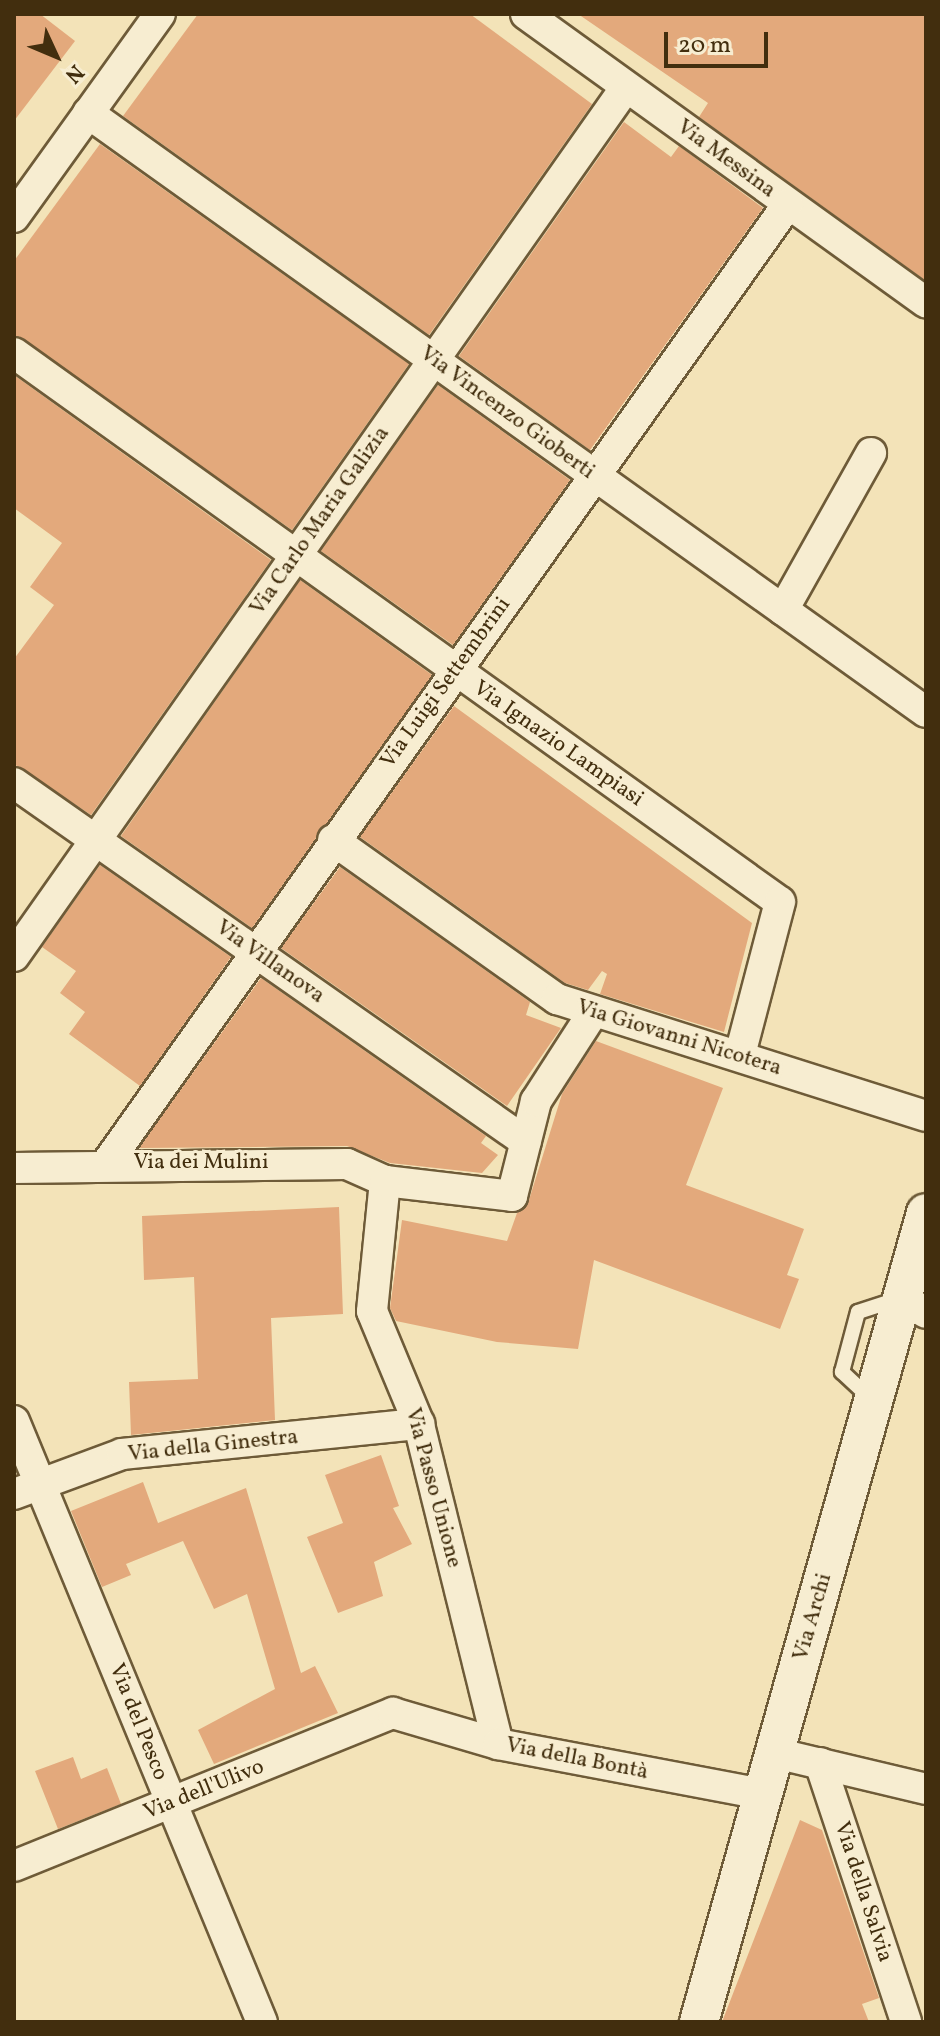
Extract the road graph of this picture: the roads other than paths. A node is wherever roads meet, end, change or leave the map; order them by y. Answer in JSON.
{"nodes":[{"id":1,"x":160,"y":14,"type":"edge"},
{"id":2,"x":526,"y":14,"type":"edge"},
{"id":3,"x":626,"y":87,"type":"junction"},
{"id":4,"x":88,"y":113,"type":"junction"},
{"id":5,"x":788,"y":204,"type":"junction"},
{"id":6,"x":14,"y":217,"type":"edge"},
{"id":7,"x":926,"y":303,"type":"edge"},
{"id":8,"x":14,"y":353,"type":"edge"},
{"id":9,"x":434,"y":360,"type":"junction"},
{"id":10,"x":871,"y":453,"type":"dead end"},
{"id":11,"x":595,"y":475,"type":"junction"},
{"id":12,"x":296,"y":556,"type":"junction"},
{"id":13,"x":783,"y":610,"type":"junction"},
{"id":14,"x":455,"y":671,"type":"junction"},
{"id":15,"x":926,"y":712,"type":"edge"},
{"id":16,"x":14,"y":783,"type":"edge"},
{"id":17,"x":96,"y":840,"type":"junction"},
{"id":18,"x":333,"y":840,"type":"junction"},
{"id":19,"x":254,"y":951,"type":"junction"},
{"id":20,"x":14,"y":956,"type":"edge"},
{"id":21,"x":592,"y":1014,"type":"junction"},
{"id":22,"x":740,"y":1055,"type":"junction"},
{"id":23,"x":926,"y":1116,"type":"edge"},
{"id":24,"x":526,"y":1142,"type":"junction"},
{"id":25,"x":107,"y":1163,"type":"junction"},
{"id":26,"x":14,"y":1168,"type":"edge"},
{"id":27,"x":385,"y":1181,"type":"junction"},
{"id":28,"x":926,"y":1213,"type":"edge"},
{"id":29,"x":914,"y":1305,"type":"edge"},
{"id":30,"x":14,"y":1421,"type":"edge"},
{"id":31,"x":419,"y":1424,"type":"junction"},
{"id":32,"x":27,"y":1490,"type":"edge"},
{"id":33,"x":393,"y":1713,"type":"joint"},
{"id":34,"x":498,"y":1744,"type":"junction"},
{"id":35,"x":775,"y":1753,"type":"junction"},
{"id":36,"x":820,"y":1763,"type":"junction"},
{"id":37,"x":926,"y":1789,"type":"edge"},
{"id":38,"x":763,"y":1794,"type":"junction"},
{"id":39,"x":172,"y":1803,"type":"junction"},
{"id":40,"x":14,"y":1866,"type":"edge"},
{"id":41,"x":262,"y":2022,"type":"edge"},
{"id":42,"x":699,"y":2022,"type":"edge"},
{"id":43,"x":906,"y":2022,"type":"edge"}],
"edges":[{"from":1,"to":4,"type":"street"},
{"from":2,"to":3,"type":"street","name":"Via Messina"},
{"from":3,"to":5,"type":"street","name":"Via Messina"},
{"from":3,"to":9,"type":"street","name":"Via Carlo Maria Galizia"},
{"from":4,"to":6,"type":"street"},
{"from":4,"to":9,"type":"street","name":"Via Vincenzo Gioberti"},
{"from":5,"to":7,"type":"street","name":"Via Messina"},
{"from":5,"to":11,"type":"street","name":"Via Luigi Settembrini"},
{"from":8,"to":12,"type":"street","name":"Via Ignazio Lampiasi"},
{"from":9,"to":11,"type":"street","name":"Via Vincenzo Gioberti"},
{"from":9,"to":12,"type":"street","name":"Via Carlo Maria Galizia"},
{"from":10,"to":13,"type":"street"},
{"from":11,"to":13,"type":"street","name":"Via Vincenzo Gioberti"},
{"from":11,"to":14,"type":"street","name":"Via Luigi Settembrini"},
{"from":12,"to":14,"type":"street","name":"Via Ignazio Lampiasi"},
{"from":12,"to":17,"type":"street","name":"Via Carlo Maria Galizia"},
{"from":13,"to":15,"type":"street","name":"Via Vincenzo Gioberti"},
{"from":14,"to":18,"type":"street","name":"Via Luigi Settembrini"},
{"from":14,"to":22,"type":"street","name":"Via Ignazio Lampiasi"},
{"from":16,"to":17,"type":"street","name":"Via Villanova"},
{"from":17,"to":19,"type":"street","name":"Via Villanova"},
{"from":17,"to":20,"type":"street","name":"Via Carlo Maria Galizia"},
{"from":18,"to":19,"type":"street","name":"Via Luigi Settembrini"},
{"from":18,"to":21,"type":"street","name":"Via Giovanni Nicotera"},
{"from":19,"to":24,"type":"street","name":"Via Villanova"},
{"from":19,"to":25,"type":"street","name":"Via Luigi Settembrini"},
{"from":21,"to":22,"type":"street","name":"Via Giovanni Nicotera"},
{"from":21,"to":24,"type":"street"},
{"from":22,"to":23,"type":"street","name":"Via Giovanni Nicotera"},
{"from":24,"to":27,"type":"street"},
{"from":25,"to":26,"type":"street","name":"Via dei Mulini"},
{"from":25,"to":27,"type":"street","name":"Via dei Mulini"},
{"from":27,"to":31,"type":"street","name":"Via Passo Unione"},
{"from":28,"to":29,"type":"street","name":"Via Archi"},
{"from":29,"to":35,"type":"street","name":"Via Archi"},
{"from":30,"to":32,"type":"street","name":"Via del Pesco"},
{"from":31,"to":32,"type":"street","name":"Via della Ginestra"},
{"from":31,"to":34,"type":"street","name":"Via Passo Unione"},
{"from":32,"to":39,"type":"street","name":"Via del Pesco"},
{"from":33,"to":34,"type":"street","name":"Via della Bontà"},
{"from":33,"to":39,"type":"street","name":"Via dell'Ulivo"},
{"from":34,"to":38,"type":"street","name":"Via della Bontà"},
{"from":35,"to":36,"type":"street"},
{"from":35,"to":38,"type":"street","name":"Via Archi"},
{"from":36,"to":37,"type":"street"},
{"from":36,"to":43,"type":"street","name":"Via della Salvia"},
{"from":38,"to":42,"type":"street","name":"Via Archi"},
{"from":39,"to":40,"type":"street","name":"Via dell'Ulivo"},
{"from":39,"to":41,"type":"street","name":"Via del Pesco"}]}
